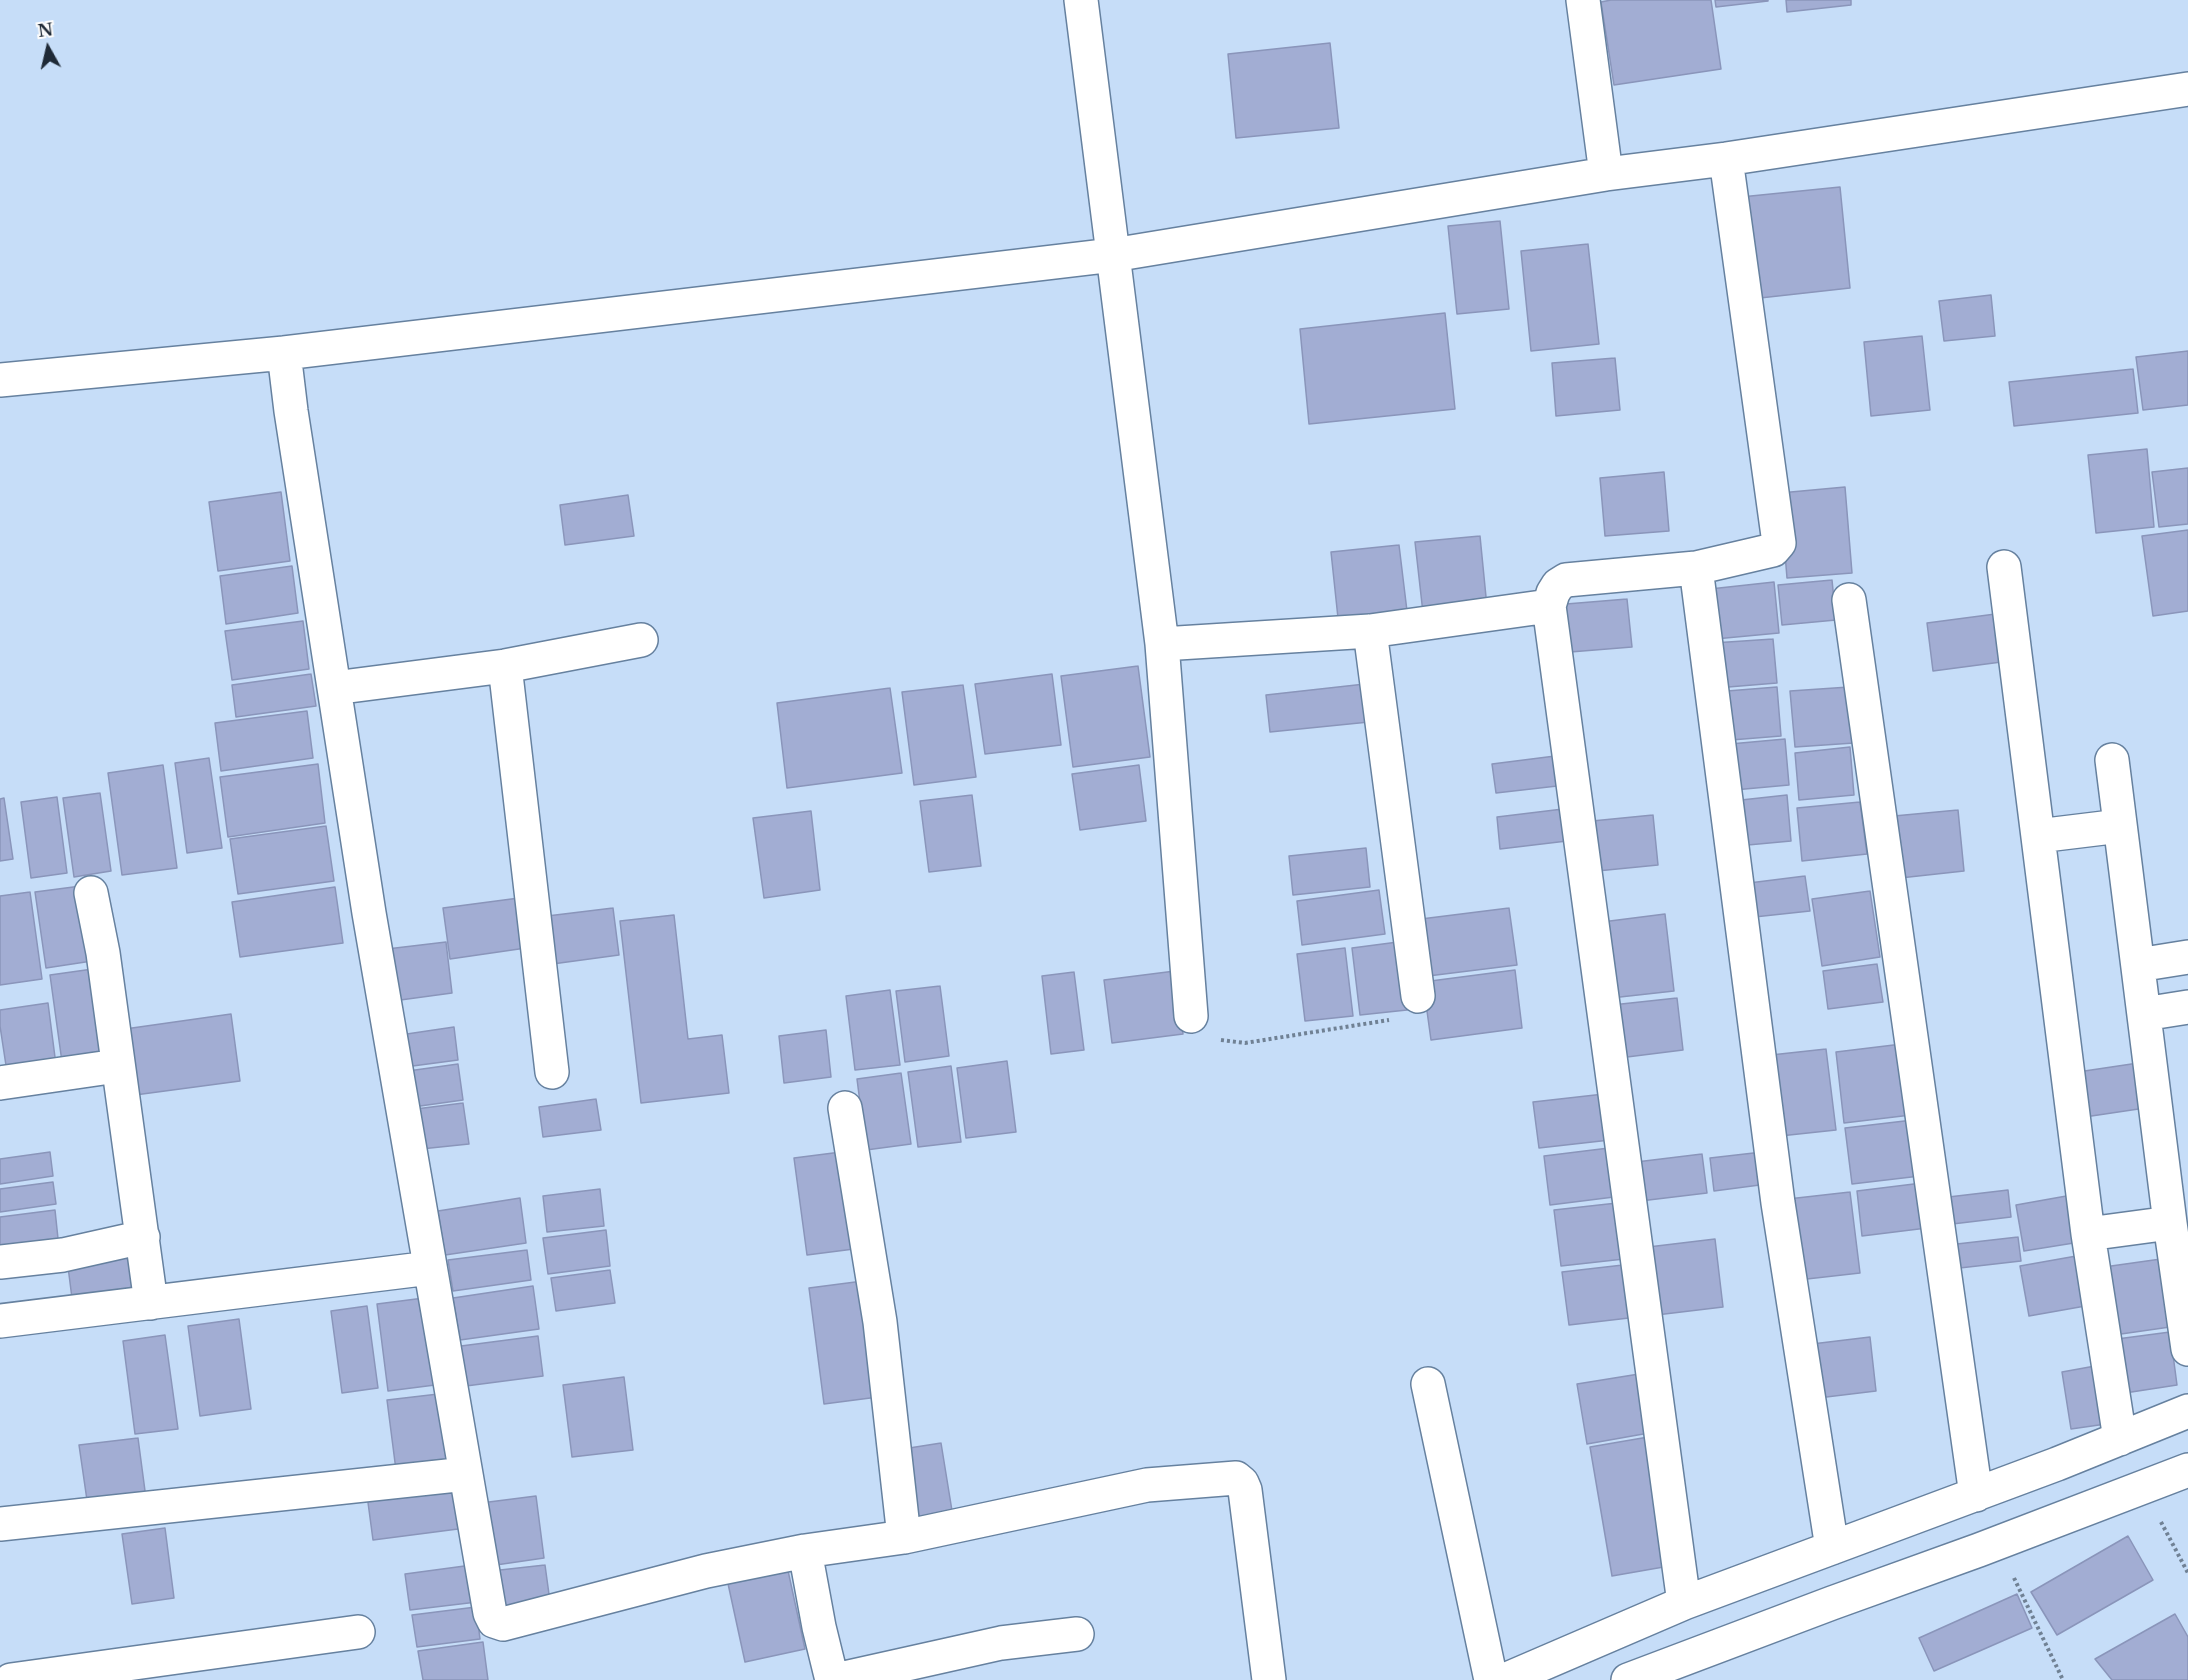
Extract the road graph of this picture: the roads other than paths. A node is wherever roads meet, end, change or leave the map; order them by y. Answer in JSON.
{"nodes":[{"id":1,"x":1081,"y":0,"type":"edge"},
{"id":2,"x":1583,"y":0,"type":"edge"},
{"id":3,"x":2188,"y":89,"type":"edge"},
{"id":4,"x":1726,"y":159,"type":"junction"},
{"id":5,"x":1606,"y":174,"type":"junction"},
{"id":6,"x":1113,"y":255,"type":"junction"},
{"id":7,"x":284,"y":353,"type":"junction"},
{"id":8,"x":0,"y":380,"type":"edge"},
{"id":9,"x":2004,"y":567,"type":"dead end"},
{"id":10,"x":1696,"y":568,"type":"junction"},
{"id":11,"x":1849,"y":600,"type":"dead end"},
{"id":12,"x":1549,"y":606,"type":"junction"},
{"id":13,"x":1370,"y":631,"type":"junction"},
{"id":14,"x":640,"y":640,"type":"dead end"},
{"id":15,"x":1162,"y":644,"type":"junction"},
{"id":16,"x":505,"y":666,"type":"junction"},
{"id":17,"x":334,"y":688,"type":"junction"},
{"id":18,"x":2112,"y":760,"type":"dead end"},
{"id":19,"x":2121,"y":825,"type":"junction"},
{"id":20,"x":2038,"y":836,"type":"junction"},
{"id":21,"x":91,"y":893,"type":"dead end"},
{"id":22,"x":2188,"y":957,"type":"edge"},
{"id":23,"x":2138,"y":965,"type":"junction"},
{"id":24,"x":1418,"y":996,"type":"road end"},
{"id":25,"x":2188,"y":1007,"type":"edge"},
{"id":26,"x":2144,"y":1014,"type":"junction"},
{"id":27,"x":1191,"y":1016,"type":"road end"},
{"id":28,"x":117,"y":1065,"type":"junction"},
{"id":29,"x":552,"y":1072,"type":"dead end"},
{"id":30,"x":0,"y":1083,"type":"edge"},
{"id":31,"x":845,"y":1108,"type":"dead end"},
{"id":32,"x":2170,"y":1223,"type":"junction"},
{"id":33,"x":2088,"y":1234,"type":"junction"},
{"id":34,"x":143,"y":1237,"type":"junction"},
{"id":35,"x":0,"y":1262,"type":"edge"},
{"id":36,"x":430,"y":1268,"type":"junction"},
{"id":37,"x":2185,"y":1294,"type":"edge"},
{"id":38,"x":151,"y":1303,"type":"junction"},
{"id":39,"x":0,"y":1321,"type":"edge"},
{"id":40,"x":2188,"y":1349,"type":"edge"},
{"id":41,"x":1428,"y":1384,"type":"dead end"},
{"id":42,"x":2188,"y":1411,"type":"edge"},
{"id":43,"x":2120,"y":1439,"type":"junction"},
{"id":44,"x":2188,"y":1470,"type":"edge"},
{"id":45,"x":466,"y":1474,"type":"junction"},
{"id":46,"x":1976,"y":1495,"type":"junction"},
{"id":47,"x":0,"y":1524,"type":"edge"},
{"id":48,"x":904,"y":1537,"type":"junction"},
{"id":49,"x":1832,"y":1548,"type":"junction"},
{"id":50,"x":805,"y":1551,"type":"junction"},
{"id":51,"x":1684,"y":1602,"type":"junction"},
{"id":52,"x":1640,"y":1622,"type":"junction"},
{"id":53,"x":358,"y":1632,"type":"dead end"},
{"id":54,"x":1077,"y":1634,"type":"dead end"},
{"id":55,"x":93,"y":1675,"type":"edge"},
{"id":56,"x":1639,"y":1678,"type":"edge"},
{"id":57,"x":11,"y":1680,"type":"edge"},
{"id":58,"x":833,"y":1680,"type":"edge"},
{"id":59,"x":1269,"y":1680,"type":"edge"},
{"id":60,"x":1491,"y":1680,"type":"edge"},
{"id":61,"x":1505,"y":1680,"type":"edge"}],
"edges":[{"from":1,"to":6,"type":"street"},
{"from":2,"to":5,"type":"street"},
{"from":3,"to":4,"type":"street"},
{"from":4,"to":5,"type":"street"},
{"from":4,"to":10,"type":"street"},
{"from":5,"to":6,"type":"street"},
{"from":6,"to":7,"type":"street"},
{"from":6,"to":15,"type":"street"},
{"from":7,"to":8,"type":"street"},
{"from":7,"to":17,"type":"street"},
{"from":9,"to":20,"type":"street"},
{"from":10,"to":12,"type":"street"},
{"from":10,"to":49,"type":"street"},
{"from":11,"to":46,"type":"street"},
{"from":12,"to":13,"type":"street"},
{"from":12,"to":51,"type":"street"},
{"from":13,"to":15,"type":"street"},
{"from":13,"to":24,"type":"street"},
{"from":14,"to":16,"type":"street"},
{"from":15,"to":27,"type":"street"},
{"from":16,"to":17,"type":"street"},
{"from":16,"to":29,"type":"street"},
{"from":17,"to":36,"type":"street"},
{"from":18,"to":19,"type":"street"},
{"from":19,"to":20,"type":"street"},
{"from":19,"to":23,"type":"street"},
{"from":20,"to":33,"type":"street"},
{"from":21,"to":28,"type":"street"},
{"from":22,"to":23,"type":"street"},
{"from":23,"to":26,"type":"street"},
{"from":25,"to":26,"type":"street"},
{"from":26,"to":32,"type":"street"},
{"from":28,"to":30,"type":"street"},
{"from":28,"to":34,"type":"street"},
{"from":31,"to":48,"type":"street"},
{"from":32,"to":33,"type":"street"},
{"from":32,"to":37,"type":"street"},
{"from":33,"to":43,"type":"street"},
{"from":34,"to":35,"type":"street"},
{"from":34,"to":38,"type":"street"},
{"from":36,"to":38,"type":"street"},
{"from":36,"to":45,"type":"street"},
{"from":37,"to":40,"type":"street"},
{"from":38,"to":39,"type":"street"},
{"from":41,"to":60,"type":"street"},
{"from":42,"to":43,"type":"street"},
{"from":43,"to":46,"type":"street"},
{"from":44,"to":56,"type":"street"},
{"from":45,"to":47,"type":"street"},
{"from":45,"to":50,"type":"street"},
{"from":46,"to":49,"type":"street"},
{"from":48,"to":50,"type":"street"},
{"from":48,"to":59,"type":"street"},
{"from":49,"to":51,"type":"street"},
{"from":50,"to":58,"type":"street"},
{"from":51,"to":52,"type":"street"},
{"from":52,"to":56,"type":"street"},
{"from":52,"to":61,"type":"street"},
{"from":53,"to":55,"type":"street"},
{"from":54,"to":58,"type":"street"},
{"from":55,"to":57,"type":"street"}]}
